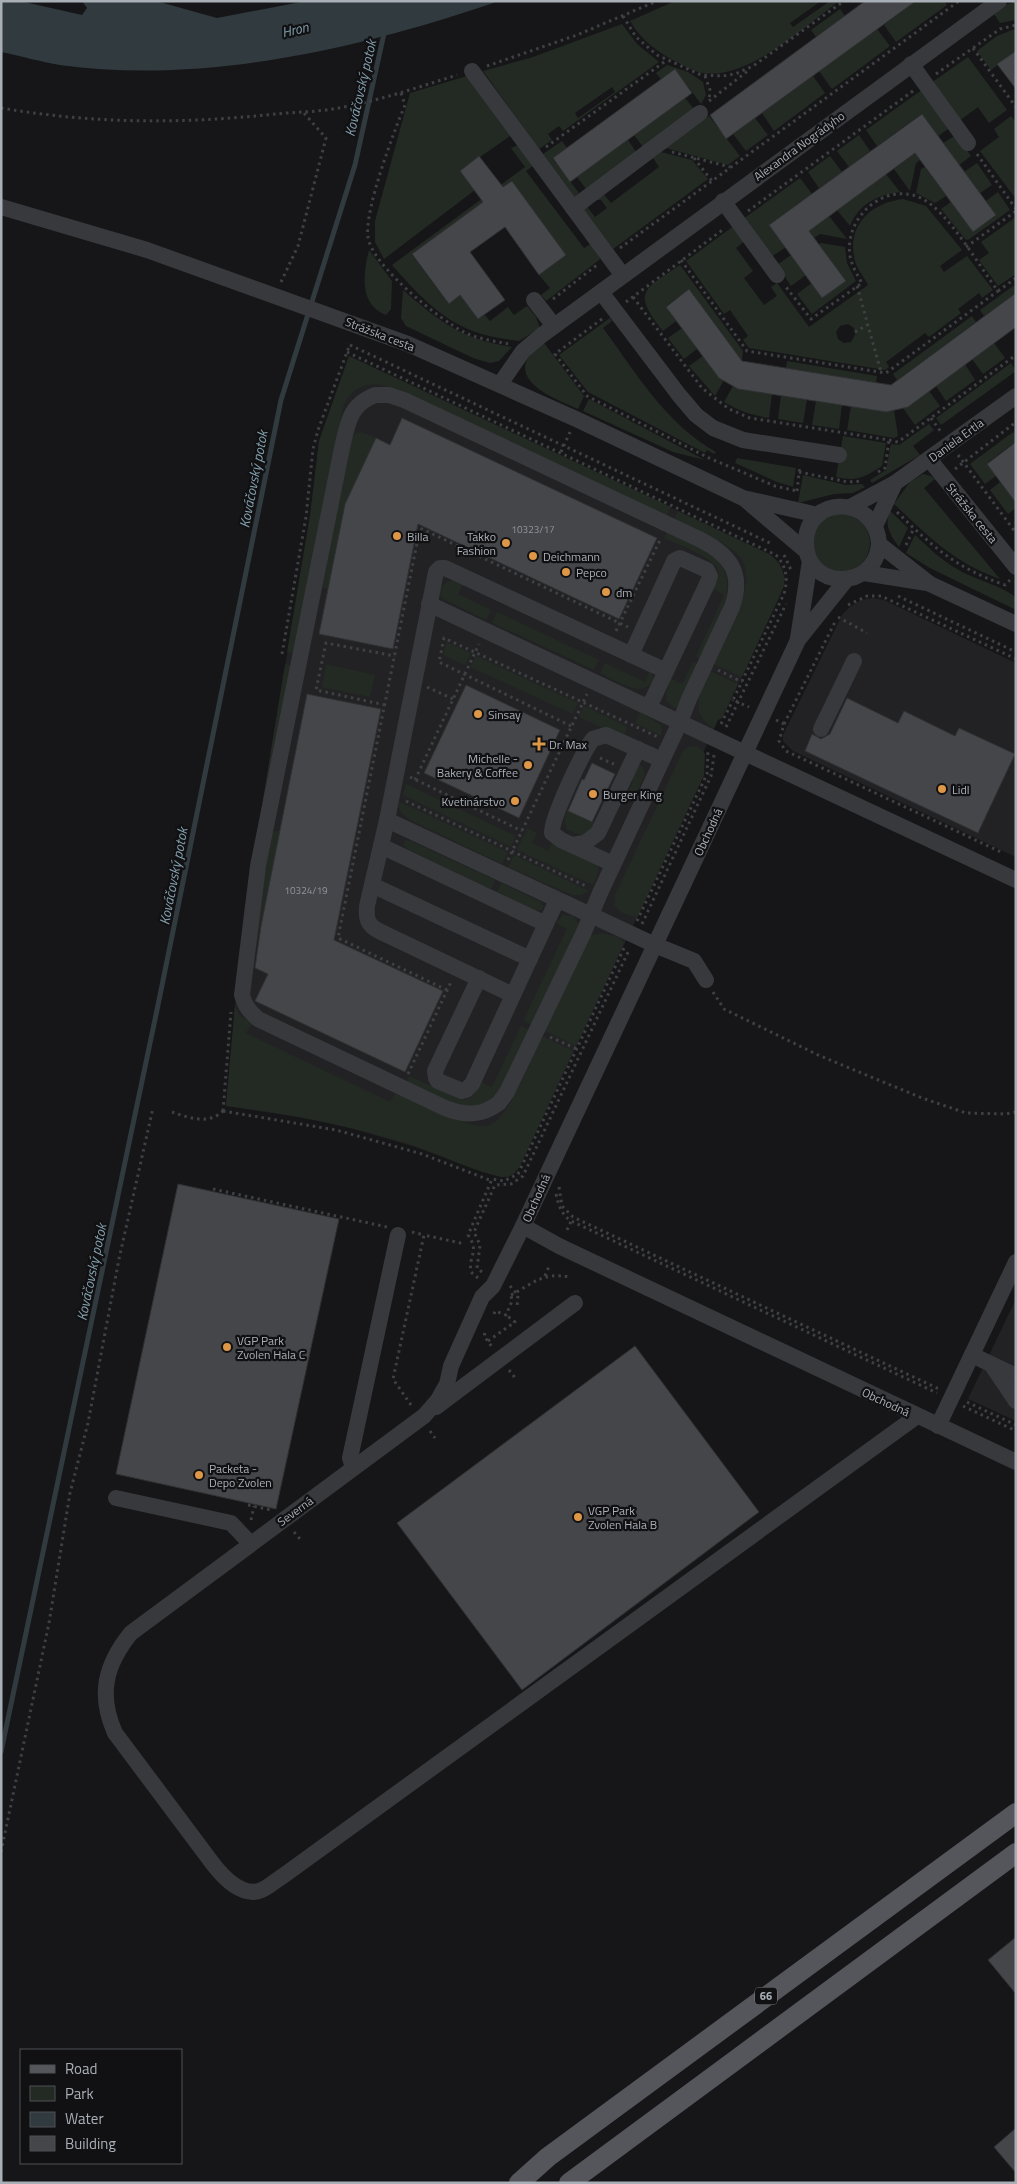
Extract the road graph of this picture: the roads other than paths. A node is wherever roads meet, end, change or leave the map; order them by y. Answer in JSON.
{"nodes":[{"id":1,"x":998,"y":1,"type":"edge"},
{"id":2,"x":911,"y":64,"type":"junction"},
{"id":3,"x":472,"y":70,"type":"road end"},
{"id":4,"x":705,"y":107,"type":"road end"},
{"id":5,"x":968,"y":143,"type":"road end"},
{"id":6,"x":723,"y":201,"type":"junction"},
{"id":7,"x":1,"y":207,"type":"edge"},
{"id":8,"x":573,"y":208,"type":"junction"},
{"id":9,"x":613,"y":263,"type":"road end"},
{"id":10,"x":777,"y":275,"type":"road end"},
{"id":11,"x":601,"y":292,"type":"junction"},
{"id":12,"x":537,"y":305,"type":"road end"},
{"id":13,"x":554,"y":326,"type":"junction"},
{"id":14,"x":500,"y":384,"type":"junction"},
{"id":15,"x":1016,"y":396,"type":"edge"},
{"id":16,"x":840,"y":455,"type":"dead end"},
{"id":17,"x":929,"y":459,"type":"junction"},
{"id":18,"x":895,"y":483,"type":"junction"},
{"id":19,"x":743,"y":498,"type":"junction"},
{"id":20,"x":850,"y":507,"type":"junction"},
{"id":21,"x":818,"y":516,"type":"junction"},
{"id":22,"x":875,"y":526,"type":"junction"},
{"id":23,"x":879,"y":544,"type":"junction"},
{"id":24,"x":808,"y":556,"type":"junction"},
{"id":25,"x":1016,"y":567,"type":"edge"},
{"id":26,"x":864,"y":573,"type":"junction"},
{"id":27,"x":846,"y":580,"type":"junction"},
{"id":28,"x":930,"y":584,"type":"junction"},
{"id":29,"x":429,"y":604,"type":"junction"},
{"id":30,"x":1016,"y":624,"type":"edge"},
{"id":31,"x":798,"y":640,"type":"junction"},
{"id":32,"x":631,"y":655,"type":"junction"},
{"id":33,"x":854,"y":661,"type":"dead end"},
{"id":34,"x":666,"y":671,"type":"junction"},
{"id":35,"x":649,"y":707,"type":"junction"},
{"id":36,"x":680,"y":722,"type":"junction"},
{"id":37,"x":821,"y":729,"type":"dead end"},
{"id":38,"x":638,"y":749,"type":"junction"},
{"id":39,"x":745,"y":753,"type":"junction"},
{"id":40,"x":662,"y":760,"type":"junction"},
{"id":41,"x":387,"y":820,"type":"junction"},
{"id":42,"x":572,"y":845,"type":"junction"},
{"id":43,"x":381,"y":846,"type":"junction"},
{"id":44,"x":613,"y":864,"type":"junction"},
{"id":45,"x":1014,"y":875,"type":"edge"},
{"id":46,"x":372,"y":885,"type":"junction"},
{"id":47,"x":557,"y":900,"type":"junction"},
{"id":48,"x":591,"y":915,"type":"junction"},
{"id":49,"x":546,"y":924,"type":"junction"},
{"id":50,"x":655,"y":945,"type":"junction"},
{"id":51,"x":530,"y":959,"type":"junction"},
{"id":52,"x":479,"y":978,"type":"junction"},
{"id":53,"x":706,"y":980,"type":"road end"},
{"id":54,"x":513,"y":995,"type":"junction"},
{"id":55,"x":523,"y":1226,"type":"junction"},
{"id":56,"x":399,"y":1231,"type":"road end"},
{"id":57,"x":1016,"y":1262,"type":"edge"},
{"id":58,"x":575,"y":1303,"type":"dead end"},
{"id":59,"x":972,"y":1355,"type":"junction"},
{"id":60,"x":991,"y":1364,"type":"junction"},
{"id":61,"x":1016,"y":1376,"type":"edge"},
{"id":62,"x":1016,"y":1401,"type":"edge"},
{"id":63,"x":917,"y":1416,"type":"junction"},
{"id":64,"x":423,"y":1417,"type":"junction"},
{"id":65,"x":938,"y":1426,"type":"junction"},
{"id":66,"x":1016,"y":1462,"type":"edge"},
{"id":67,"x":353,"y":1468,"type":"junction"},
{"id":68,"x":116,"y":1498,"type":"dead end"},
{"id":69,"x":251,"y":1544,"type":"junction"},
{"id":70,"x":1016,"y":1813,"type":"edge"},
{"id":71,"x":1016,"y":1853,"type":"edge"},
{"id":72,"x":519,"y":2183,"type":"edge"},
{"id":73,"x":569,"y":2183,"type":"edge"}],
"edges":[{"from":1,"to":2,"type":"street","name":"Alexandra Nográdyho"},
{"from":2,"to":5,"type":"street"},
{"from":2,"to":6,"type":"street","name":"Alexandra Nográdyho"},
{"from":3,"to":8,"type":"street"},
{"from":4,"to":8,"type":"street"},
{"from":6,"to":10,"type":"street"},
{"from":6,"to":11,"type":"street","name":"Alexandra Nográdyho"},
{"from":7,"to":14,"type":"street","name":"Strážska cesta"},
{"from":8,"to":9,"type":"street"},
{"from":11,"to":13,"type":"street","name":"Alexandra Nográdyho"},
{"from":11,"to":16,"type":"street"},
{"from":12,"to":13,"type":"street"},
{"from":13,"to":14,"type":"street","name":"Alexandra Nográdyho"},
{"from":14,"to":19,"type":"street","name":"Strážska cesta"},
{"from":15,"to":17,"type":"street","name":"Daniela Ertla"},
{"from":17,"to":18,"type":"street","name":"Daniela Ertla"},
{"from":17,"to":25,"type":"street","name":"Strážska cesta"},
{"from":18,"to":20,"type":"street","name":"Daniela Ertla"},
{"from":18,"to":22,"type":"street","name":"Daniela Ertla"},
{"from":19,"to":21,"type":"street","name":"Strážska cesta"},
{"from":19,"to":24,"type":"street","name":"Strážska cesta"},
{"from":20,"to":21,"type":"street"},
{"from":20,"to":22,"type":"street"},
{"from":21,"to":24,"type":"street"},
{"from":22,"to":23,"type":"street"},
{"from":23,"to":26,"type":"street"},
{"from":23,"to":28,"type":"street"},
{"from":24,"to":27,"type":"street","name":"Strážska cesta"},
{"from":24,"to":31,"type":"street","name":"Obchodná"},
{"from":26,"to":27,"type":"street"},
{"from":26,"to":28,"type":"street"},
{"from":27,"to":31,"type":"street","name":"Obchodná"},
{"from":28,"to":30,"type":"street"},
{"from":29,"to":32,"type":"street"},
{"from":29,"to":35,"type":"street"},
{"from":29,"to":41,"type":"street"},
{"from":31,"to":39,"type":"street","name":"Obchodná"},
{"from":32,"to":34,"type":"street"},
{"from":32,"to":34,"type":"street"},
{"from":33,"to":37,"type":"street"},
{"from":34,"to":35,"type":"street"},
{"from":35,"to":36,"type":"street"},
{"from":36,"to":39,"type":"street"},
{"from":36,"to":40,"type":"street"},
{"from":36,"to":48,"type":"street"},
{"from":38,"to":40,"type":"street"},
{"from":38,"to":42,"type":"street"},
{"from":38,"to":42,"type":"street"},
{"from":39,"to":45,"type":"street"},
{"from":39,"to":50,"type":"street","name":"Obchodná"},
{"from":40,"to":44,"type":"street"},
{"from":41,"to":43,"type":"street"},
{"from":41,"to":47,"type":"street"},
{"from":42,"to":44,"type":"street"},
{"from":43,"to":46,"type":"street"},
{"from":43,"to":49,"type":"street"},
{"from":44,"to":48,"type":"street"},
{"from":46,"to":51,"type":"street"},
{"from":46,"to":52,"type":"street"},
{"from":47,"to":48,"type":"street"},
{"from":47,"to":49,"type":"street"},
{"from":48,"to":50,"type":"street"},
{"from":49,"to":51,"type":"street"},
{"from":50,"to":53,"type":"street"},
{"from":50,"to":55,"type":"street","name":"Obchodná"},
{"from":51,"to":54,"type":"street"},
{"from":52,"to":54,"type":"street"},
{"from":52,"to":54,"type":"street"},
{"from":55,"to":63,"type":"street","name":"Obchodná"},
{"from":55,"to":64,"type":"street","name":"Severná"},
{"from":56,"to":67,"type":"street"},
{"from":57,"to":59,"type":"street"},
{"from":58,"to":64,"type":"street"},
{"from":59,"to":60,"type":"street"},
{"from":59,"to":65,"type":"street"},
{"from":60,"to":61,"type":"street"},
{"from":60,"to":62,"type":"street"},
{"from":63,"to":65,"type":"street","name":"Obchodná"},
{"from":63,"to":69,"type":"street","name":"Severná"},
{"from":64,"to":67,"type":"street","name":"Severná"},
{"from":65,"to":66,"type":"street","name":"Obchodná"},
{"from":67,"to":69,"type":"street","name":"Severná"},
{"from":68,"to":69,"type":"street"},
{"from":70,"to":72,"type":"main road","number":"66"},
{"from":71,"to":73,"type":"main road","number":"66"}]}
